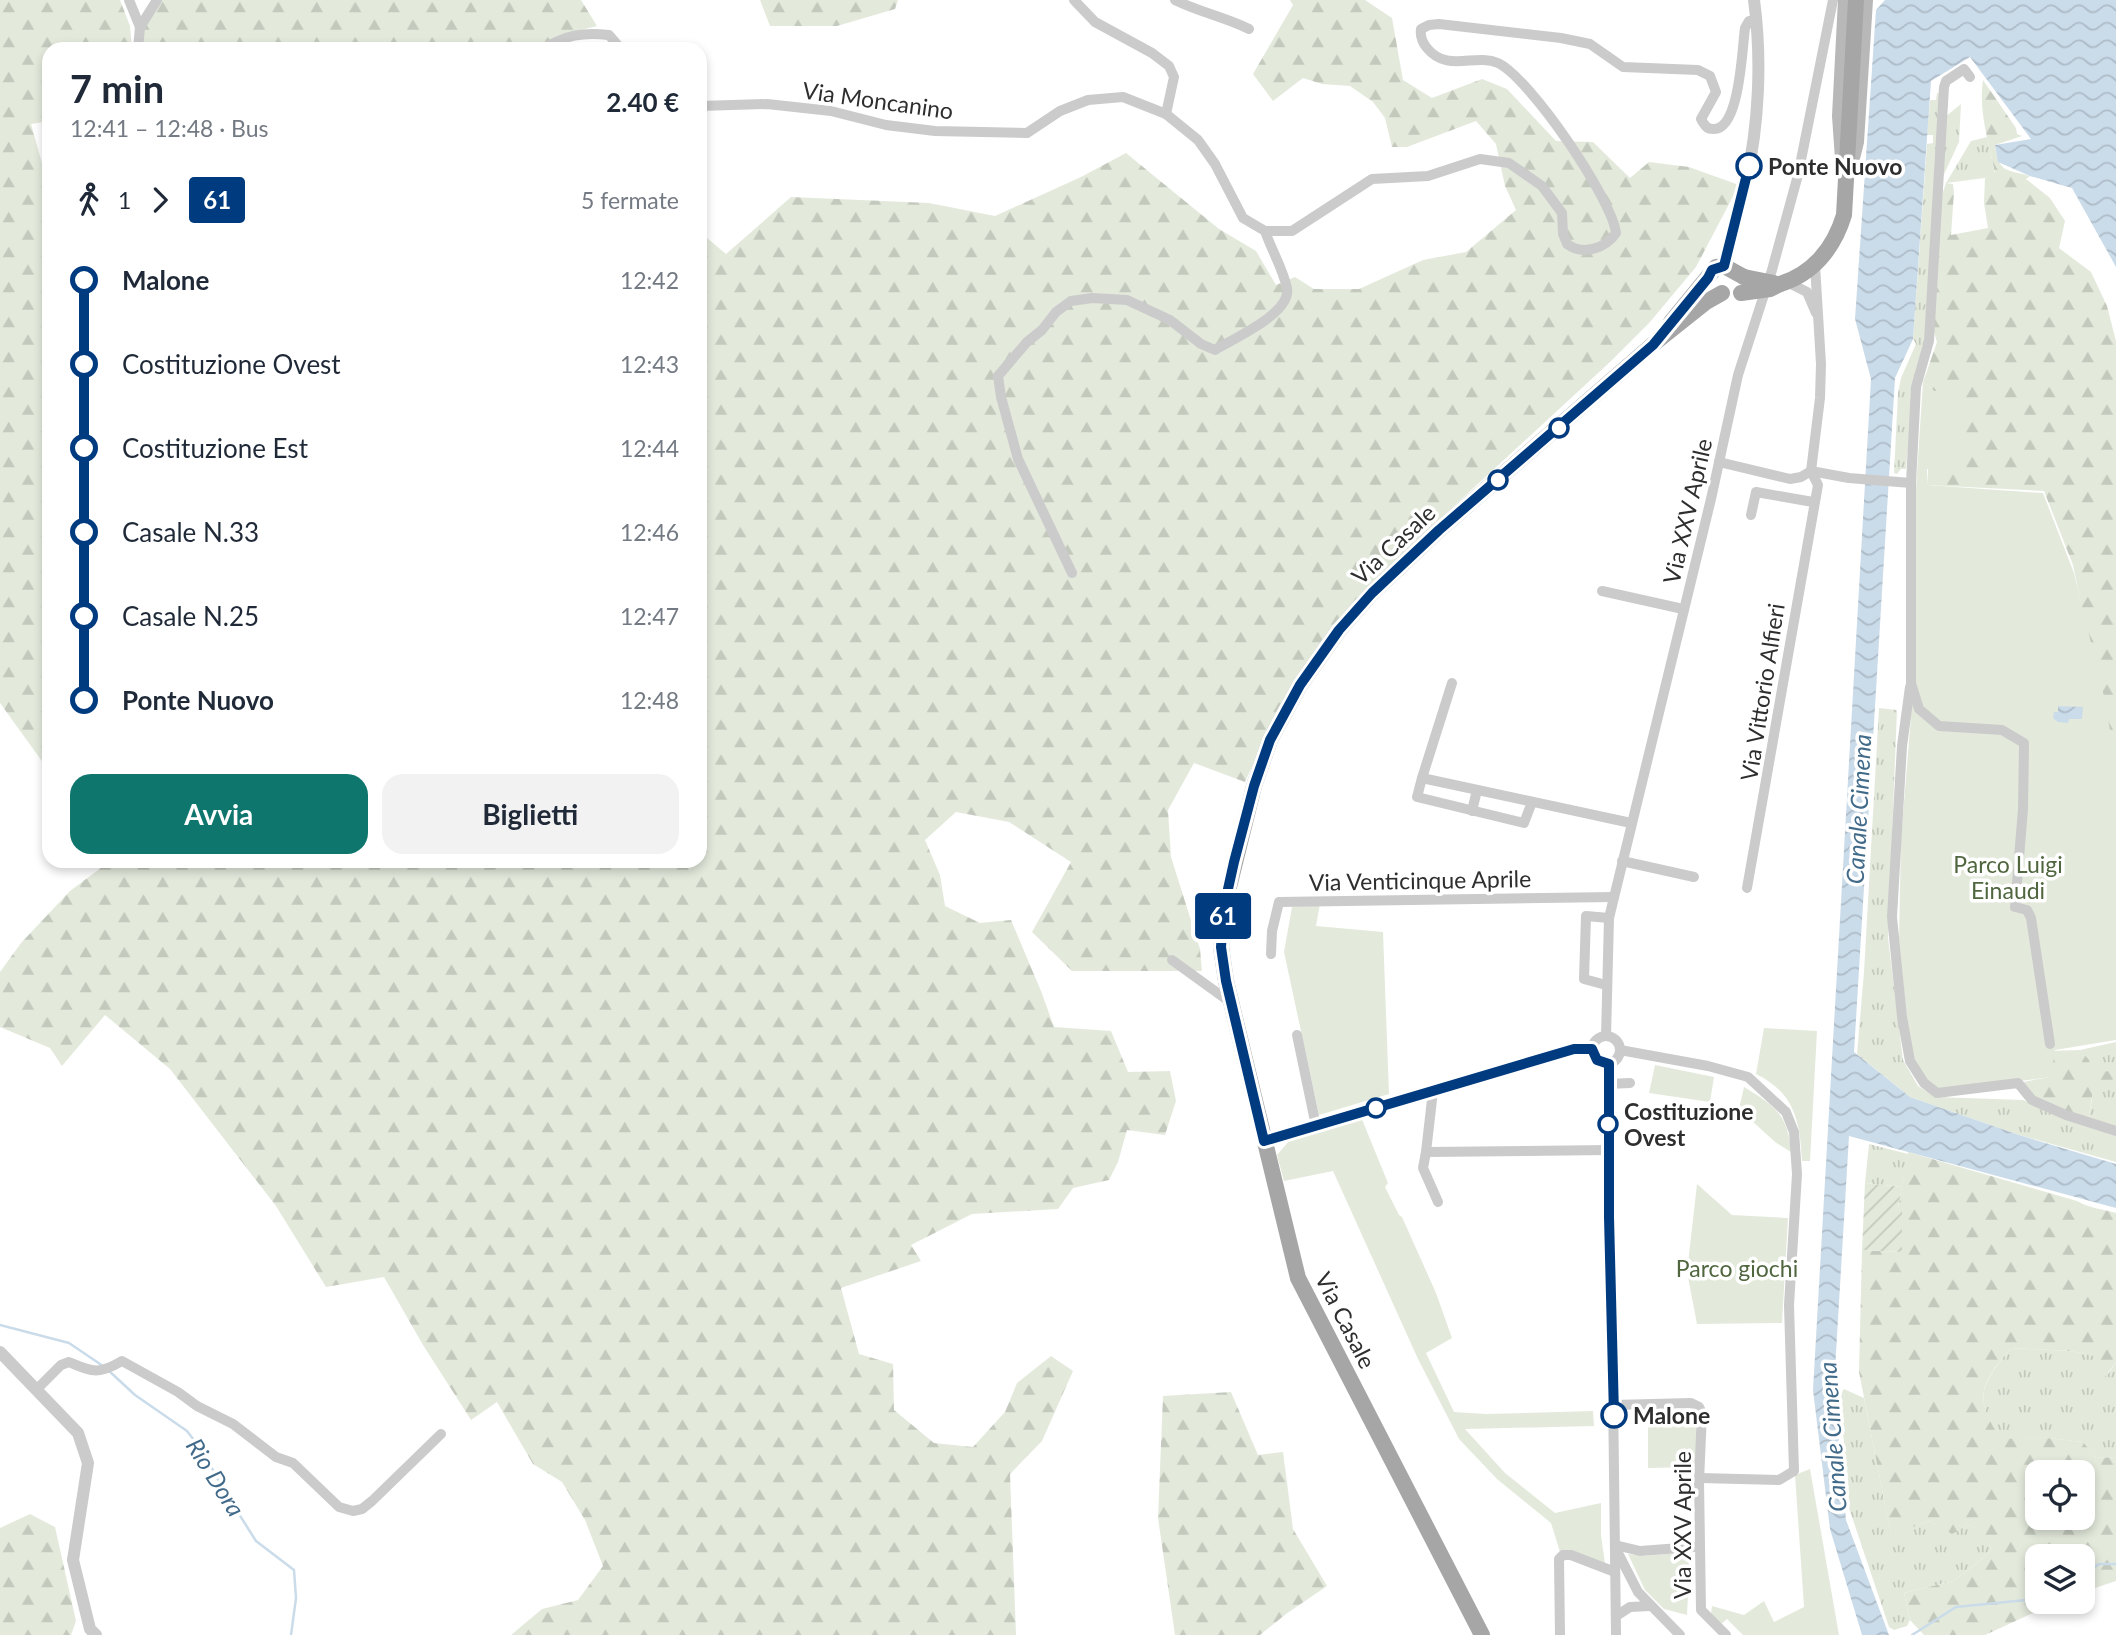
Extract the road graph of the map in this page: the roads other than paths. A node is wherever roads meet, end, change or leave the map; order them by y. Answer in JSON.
{"nodes":[{"id":1,"x":129,"y":0,"type":"edge"},
{"id":2,"x":157,"y":0,"type":"edge"},
{"id":3,"x":1074,"y":0,"type":"edge"},
{"id":4,"x":1175,"y":0,"type":"edge"},
{"id":5,"x":1754,"y":0,"type":"edge"},
{"id":6,"x":1833,"y":0,"type":"edge"},
{"id":7,"x":1845,"y":0,"type":"edge"},
{"id":8,"x":1856,"y":0,"type":"edge"},
{"id":9,"x":1866,"y":0,"type":"edge"},
{"id":10,"x":1757,"y":19,"type":"junction"},
{"id":11,"x":140,"y":27,"type":"junction"},
{"id":12,"x":1249,"y":29,"type":"dead end"},
{"id":13,"x":139,"y":42,"type":"edge"},
{"id":14,"x":555,"y":42,"type":"edge"},
{"id":15,"x":615,"y":42,"type":"edge"},
{"id":16,"x":1970,"y":77,"type":"dead end"},
{"id":17,"x":707,"y":106,"type":"edge"},
{"id":18,"x":1166,"y":114,"type":"junction"},
{"id":19,"x":1846,"y":187,"type":"junction"},
{"id":20,"x":1265,"y":231,"type":"junction"},
{"id":21,"x":1815,"y":265,"type":"junction"},
{"id":22,"x":1731,"y":282,"type":"junction"},
{"id":23,"x":1783,"y":283,"type":"junction"},
{"id":24,"x":1818,"y":317,"type":"junction"},
{"id":25,"x":1657,"y":341,"type":"junction"},
{"id":26,"x":1719,"y":462,"type":"junction"},
{"id":27,"x":1811,"y":471,"type":"junction"},
{"id":28,"x":1911,"y":482,"type":"junction"},
{"id":29,"x":1813,"y":502,"type":"junction"},
{"id":30,"x":1751,"y":515,"type":"dead end"},
{"id":31,"x":1072,"y":573,"type":"dead end"},
{"id":32,"x":1602,"y":591,"type":"dead end"},
{"id":33,"x":1683,"y":609,"type":"junction"},
{"id":34,"x":1452,"y":683,"type":"dead end"},
{"id":35,"x":1910,"y":683,"type":"junction"},
{"id":36,"x":1422,"y":778,"type":"junction"},
{"id":37,"x":1477,"y":790,"type":"junction"},
{"id":38,"x":1532,"y":802,"type":"junction"},
{"id":39,"x":1472,"y":811,"type":"junction"},
{"id":40,"x":1631,"y":823,"type":"junction"},
{"id":41,"x":1622,"y":861,"type":"junction"},
{"id":42,"x":1694,"y":877,"type":"dead end"},
{"id":43,"x":1747,"y":888,"type":"dead end"},
{"id":44,"x":1614,"y":897,"type":"junction"},
{"id":45,"x":1609,"y":918,"type":"junction"},
{"id":46,"x":1271,"y":954,"type":"dead end"},
{"id":47,"x":1172,"y":960,"type":"dead end"},
{"id":48,"x":1606,"y":985,"type":"junction"},
{"id":49,"x":1231,"y":1002,"type":"junction"},
{"id":50,"x":1297,"y":1035,"type":"dead end"},
{"id":51,"x":1606,"y":1035,"type":"junction"},
{"id":52,"x":2050,"y":1044,"type":"dead end"},
{"id":53,"x":1592,"y":1049,"type":"junction"},
{"id":54,"x":1620,"y":1050,"type":"junction"},
{"id":55,"x":1609,"y":1064,"type":"junction"},
{"id":56,"x":1630,"y":1083,"type":"dead end"},
{"id":57,"x":1608,"y":1084,"type":"junction"},
{"id":58,"x":1433,"y":1091,"type":"junction"},
{"id":59,"x":1316,"y":1126,"type":"junction"},
{"id":60,"x":2116,"y":1131,"type":"edge"},
{"id":61,"x":1264,"y":1141,"type":"junction"},
{"id":62,"x":1608,"y":1150,"type":"junction"},
{"id":63,"x":1426,"y":1152,"type":"junction"},
{"id":64,"x":1438,"y":1202,"type":"dead end"},
{"id":65,"x":0,"y":1352,"type":"edge"},
{"id":66,"x":36,"y":1390,"type":"junction"},
{"id":67,"x":1614,"y":1405,"type":"junction"},
{"id":68,"x":441,"y":1434,"type":"dead end"},
{"id":69,"x":1700,"y":1478,"type":"junction"},
{"id":70,"x":1615,"y":1545,"type":"junction"},
{"id":71,"x":1694,"y":1547,"type":"dead end"},
{"id":72,"x":1615,"y":1572,"type":"junction"},
{"id":73,"x":1650,"y":1606,"type":"junction"},
{"id":74,"x":1616,"y":1616,"type":"junction"},
{"id":75,"x":96,"y":1635,"type":"edge"},
{"id":76,"x":1482,"y":1635,"type":"edge"},
{"id":77,"x":1560,"y":1635,"type":"edge"},
{"id":78,"x":1616,"y":1635,"type":"edge"},
{"id":79,"x":1680,"y":1635,"type":"edge"},
{"id":80,"x":1726,"y":1635,"type":"edge"}],
"edges":[{"from":1,"to":11,"type":"street"},
{"from":2,"to":11,"type":"street"},
{"from":3,"to":18,"type":"street"},
{"from":4,"to":12,"type":"street"},
{"from":5,"to":10,"type":"street"},
{"from":6,"to":26,"type":"street","name":"Via XXV Aprile"},
{"from":7,"to":19,"type":"main road"},
{"from":8,"to":19,"type":"main road"},
{"from":9,"to":19,"type":"main road"},
{"from":10,"to":20,"type":"street"},
{"from":10,"to":22,"type":"street"},
{"from":11,"to":13,"type":"street"},
{"from":14,"to":15,"type":"street"},
{"from":16,"to":28,"type":"street"},
{"from":17,"to":18,"type":"street","name":"Via Moncanino"},
{"from":18,"to":20,"type":"street","name":"Via Moncanino"},
{"from":19,"to":21,"type":"main road"},
{"from":20,"to":31,"type":"street"},
{"from":21,"to":23,"type":"main road"},
{"from":21,"to":24,"type":"street","name":"Via Vittorio Alfieri"},
{"from":22,"to":23,"type":"main road","bridge":true},
{"from":22,"to":25,"type":"main road"},
{"from":22,"to":25,"type":"main road"},
{"from":23,"to":24,"type":"street","name":"Via Vittorio Alfieri"},
{"from":24,"to":27,"type":"street","name":"Via Vittorio Alfieri"},
{"from":25,"to":49,"type":"main road","name":"Via Casale"},
{"from":26,"to":27,"type":"street"},
{"from":26,"to":33,"type":"street","name":"Via XXV Aprile"},
{"from":27,"to":28,"type":"street"},
{"from":27,"to":29,"type":"street","name":"Via Vittorio Alfieri"},
{"from":28,"to":35,"type":"street"},
{"from":29,"to":30,"type":"street"},
{"from":29,"to":43,"type":"street","name":"Via Vittorio Alfieri"},
{"from":32,"to":33,"type":"street"},
{"from":33,"to":40,"type":"street","name":"Via XXV Aprile"},
{"from":34,"to":36,"type":"street"},
{"from":35,"to":52,"type":"street"},
{"from":35,"to":60,"type":"street"},
{"from":36,"to":37,"type":"street"},
{"from":36,"to":39,"type":"street"},
{"from":37,"to":38,"type":"street"},
{"from":37,"to":39,"type":"street"},
{"from":38,"to":39,"type":"street"},
{"from":38,"to":40,"type":"street"},
{"from":40,"to":41,"type":"street","name":"Via XXV Aprile"},
{"from":41,"to":42,"type":"street"},
{"from":41,"to":44,"type":"street","name":"Via XXV Aprile"},
{"from":44,"to":45,"type":"street","name":"Via XXV Aprile"},
{"from":44,"to":46,"type":"street","name":"Via Venticinque Aprile"},
{"from":45,"to":48,"type":"street","name":"Via XXV Aprile"},
{"from":45,"to":48,"type":"street"},
{"from":47,"to":49,"type":"street"},
{"from":48,"to":51,"type":"street","name":"Via XXV Aprile"},
{"from":49,"to":61,"type":"main road","name":"Via Casale"},
{"from":50,"to":59,"type":"street"},
{"from":51,"to":53,"type":"street"},
{"from":51,"to":54,"type":"street"},
{"from":53,"to":55,"type":"street"},
{"from":53,"to":58,"type":"street"},
{"from":54,"to":55,"type":"street"},
{"from":54,"to":69,"type":"street"},
{"from":55,"to":57,"type":"street","name":"Via XXV Aprile"},
{"from":56,"to":57,"type":"street"},
{"from":57,"to":62,"type":"street","name":"Via XXV Aprile"},
{"from":58,"to":59,"type":"street"},
{"from":58,"to":63,"type":"street"},
{"from":59,"to":61,"type":"street"},
{"from":61,"to":76,"type":"main road","name":"Via Casale"},
{"from":62,"to":63,"type":"street"},
{"from":62,"to":67,"type":"street","name":"Via XXV Aprile"},
{"from":63,"to":64,"type":"street"},
{"from":65,"to":66,"type":"street"},
{"from":66,"to":68,"type":"street"},
{"from":66,"to":75,"type":"street"},
{"from":67,"to":69,"type":"street","name":"Via XXV Aprile"},
{"from":67,"to":70,"type":"street","name":"Via XXV Aprile"},
{"from":69,"to":80,"type":"street","name":"Via XXV Aprile"},
{"from":70,"to":71,"type":"street"},
{"from":70,"to":72,"type":"street","name":"Via XXV Aprile"},
{"from":70,"to":73,"type":"street","name":"Via XXV Aprile"},
{"from":72,"to":74,"type":"street","name":"Via XXV Aprile"},
{"from":72,"to":77,"type":"street"},
{"from":73,"to":74,"type":"street","name":"Via XXV Aprile"},
{"from":73,"to":79,"type":"street","name":"Via XXV Aprile"},
{"from":74,"to":78,"type":"street","name":"Via XXV Aprile"}]}
